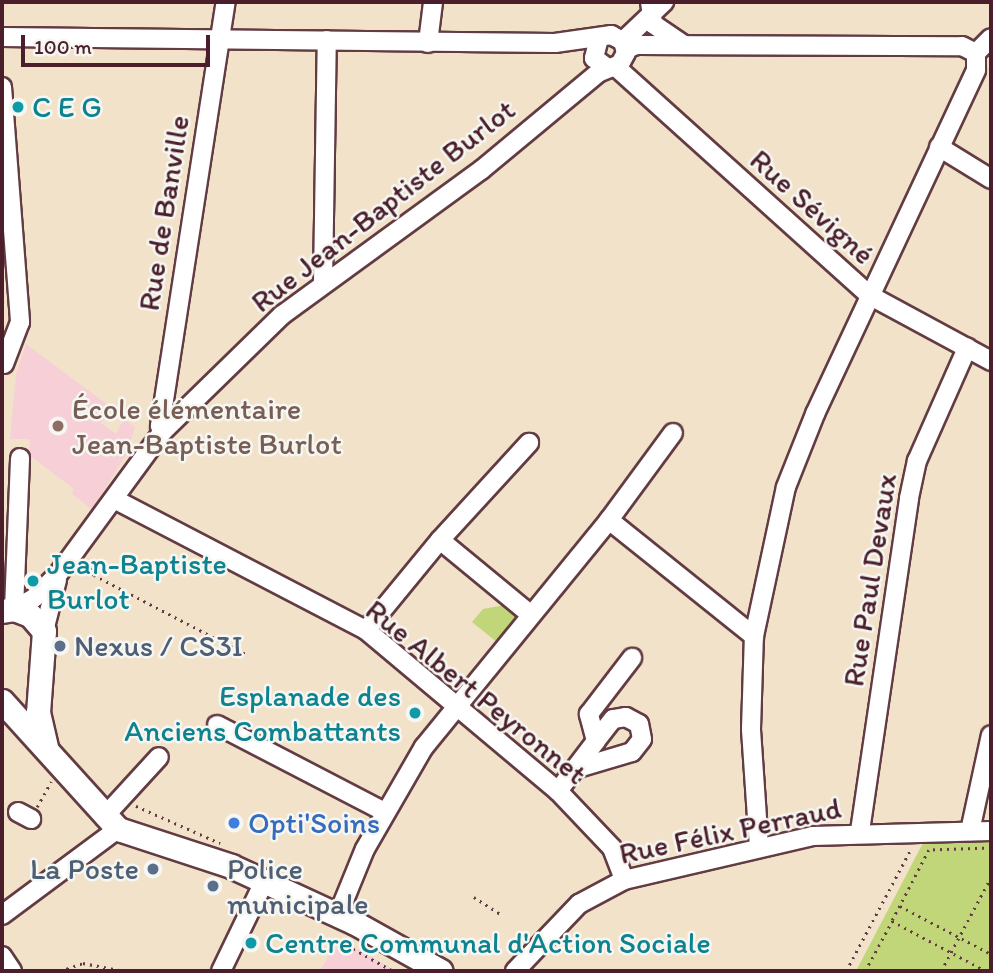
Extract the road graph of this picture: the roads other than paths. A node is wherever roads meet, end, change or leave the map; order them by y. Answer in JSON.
{"nodes":[{"id":1,"x":226,"y":2,"type":"edge"},
{"id":2,"x":433,"y":2,"type":"edge"},
{"id":3,"x":655,"y":6,"type":"edge"},
{"id":4,"x":2,"y":37,"type":"edge"},
{"id":5,"x":991,"y":38,"type":"edge"},
{"id":6,"x":220,"y":39,"type":"junction"},
{"id":7,"x":327,"y":40,"type":"junction"},
{"id":8,"x":428,"y":43,"type":"junction"},
{"id":9,"x":624,"y":45,"type":"junction"},
{"id":10,"x":686,"y":46,"type":"junction"},
{"id":11,"x":976,"y":53,"type":"junction"},
{"id":12,"x":602,"y":57,"type":"junction"},
{"id":13,"x":2,"y":87,"type":"edge"},
{"id":14,"x":939,"y":147,"type":"junction"},
{"id":15,"x":991,"y":179,"type":"edge"},
{"id":16,"x":323,"y":282,"type":"junction"},
{"id":17,"x":869,"y":295,"type":"junction"},
{"id":18,"x":967,"y":348,"type":"junction"},
{"id":19,"x":991,"y":361,"type":"edge"},
{"id":20,"x":4,"y":364,"type":"dead end"},
{"id":21,"x":163,"y":432,"type":"junction"},
{"id":22,"x":673,"y":433,"type":"dead end"},
{"id":23,"x":529,"y":443,"type":"dead end"},
{"id":24,"x":20,"y":458,"type":"dead end"},
{"id":25,"x":114,"y":499,"type":"junction"},
{"id":26,"x":609,"y":520,"type":"junction"},
{"id":27,"x":440,"y":540,"type":"junction"},
{"id":28,"x":60,"y":573,"type":"junction"},
{"id":29,"x":7,"y":608,"type":"edge"},
{"id":30,"x":531,"y":615,"type":"junction"},
{"id":31,"x":44,"y":631,"type":"junction"},
{"id":32,"x":366,"y":631,"type":"junction"},
{"id":33,"x":754,"y":636,"type":"junction"},
{"id":34,"x":632,"y":658,"type":"dead end"},
{"id":35,"x":41,"y":674,"type":"junction"},
{"id":36,"x":2,"y":695,"type":"edge"},
{"id":37,"x":2,"y":701,"type":"edge"},
{"id":38,"x":457,"y":705,"type":"junction"},
{"id":39,"x":217,"y":725,"type":"dead end"},
{"id":40,"x":991,"y":735,"type":"edge"},
{"id":41,"x":596,"y":741,"type":"junction"},
{"id":42,"x":47,"y":751,"type":"junction"},
{"id":43,"x":159,"y":757,"type":"dead end"},
{"id":44,"x":575,"y":769,"type":"junction"},
{"id":45,"x":558,"y":791,"type":"junction"},
{"id":46,"x":385,"y":812,"type":"junction"},
{"id":47,"x":111,"y":823,"type":"junction"},
{"id":48,"x":860,"y":831,"type":"junction"},
{"id":49,"x":970,"y":831,"type":"junction"},
{"id":50,"x":991,"y":831,"type":"edge"},
{"id":51,"x":759,"y":847,"type":"junction"},
{"id":52,"x":624,"y":880,"type":"junction"},
{"id":53,"x":264,"y":882,"type":"junction"},
{"id":54,"x":2,"y":915,"type":"edge"},
{"id":55,"x":338,"y":915,"type":"junction"},
{"id":56,"x":2,"y":956,"type":"edge"},
{"id":57,"x":12,"y":971,"type":"edge"},
{"id":58,"x":221,"y":971,"type":"edge"},
{"id":59,"x":441,"y":971,"type":"edge"},
{"id":60,"x":515,"y":971,"type":"edge"}],
"edges":[{"from":1,"to":6,"type":"street","name":"Rue de Banville"},
{"from":2,"to":8,"type":"street"},
{"from":3,"to":9,"type":"street"},
{"from":3,"to":10,"type":"street"},
{"from":4,"to":6,"type":"street"},
{"from":5,"to":11,"type":"street"},
{"from":6,"to":7,"type":"street"},
{"from":6,"to":21,"type":"street","name":"Rue de Banville"},
{"from":7,"to":8,"type":"street"},
{"from":7,"to":16,"type":"street"},
{"from":8,"to":12,"type":"street"},
{"from":9,"to":10,"type":"street"},
{"from":9,"to":12,"type":"street"},
{"from":9,"to":12,"type":"street"},
{"from":10,"to":11,"type":"street"},
{"from":11,"to":14,"type":"street"},
{"from":12,"to":16,"type":"street","name":"Rue Jean-Baptiste Burlot"},
{"from":12,"to":17,"type":"street","name":"Rue Sévigné"},
{"from":13,"to":20,"type":"street"},
{"from":14,"to":15,"type":"street"},
{"from":14,"to":17,"type":"street"},
{"from":16,"to":21,"type":"street","name":"Rue Jean-Baptiste Burlot"},
{"from":17,"to":18,"type":"street","name":"Rue Sévigné"},
{"from":17,"to":33,"type":"street"},
{"from":18,"to":19,"type":"street","name":"Rue Sévigné"},
{"from":18,"to":48,"type":"street","name":"Rue Paul Devaux"},
{"from":21,"to":25,"type":"street","name":"Rue Jean-Baptiste Burlot"},
{"from":22,"to":26,"type":"street"},
{"from":23,"to":27,"type":"street"},
{"from":24,"to":29,"type":"street"},
{"from":25,"to":28,"type":"street","name":"Rue Jean-Baptiste Burlot"},
{"from":25,"to":32,"type":"street","name":"Rue Albert Peyronnet"},
{"from":26,"to":30,"type":"street"},
{"from":26,"to":33,"type":"street"},
{"from":27,"to":30,"type":"street"},
{"from":27,"to":32,"type":"street"},
{"from":28,"to":29,"type":"street","name":"Rue Jean-Baptiste Burlot"},
{"from":28,"to":31,"type":"street","name":"Rue Jean-Baptiste Burlot"},
{"from":29,"to":31,"type":"main road"},
{"from":30,"to":38,"type":"street"},
{"from":31,"to":35,"type":"main road"},
{"from":32,"to":38,"type":"street","name":"Rue Albert Peyronnet"},
{"from":33,"to":51,"type":"street"},
{"from":34,"to":41,"type":"street"},
{"from":35,"to":36,"type":"main road"},
{"from":35,"to":42,"type":"main road"},
{"from":37,"to":42,"type":"main road"},
{"from":38,"to":45,"type":"street","name":"Rue Albert Peyronnet"},
{"from":38,"to":46,"type":"street"},
{"from":39,"to":46,"type":"street"},
{"from":40,"to":49,"type":"street"},
{"from":41,"to":44,"type":"street"},
{"from":41,"to":44,"type":"street"},
{"from":42,"to":47,"type":"main road"},
{"from":43,"to":47,"type":"street"},
{"from":44,"to":45,"type":"street"},
{"from":45,"to":52,"type":"street","name":"Rue Albert Peyronnet"},
{"from":46,"to":55,"type":"street"},
{"from":47,"to":53,"type":"main road"},
{"from":47,"to":54,"type":"street"},
{"from":48,"to":49,"type":"street","name":"Rue Félix Perraud"},
{"from":48,"to":51,"type":"street","name":"Rue Félix Perraud"},
{"from":49,"to":50,"type":"street","name":"Rue Félix Perraud"},
{"from":51,"to":52,"type":"street","name":"Rue Félix Perraud"},
{"from":52,"to":60,"type":"street","name":"Rue Félix Perraud"},
{"from":53,"to":55,"type":"main road"},
{"from":53,"to":58,"type":"street"},
{"from":55,"to":59,"type":"main road"},
{"from":56,"to":57,"type":"street"}]}
